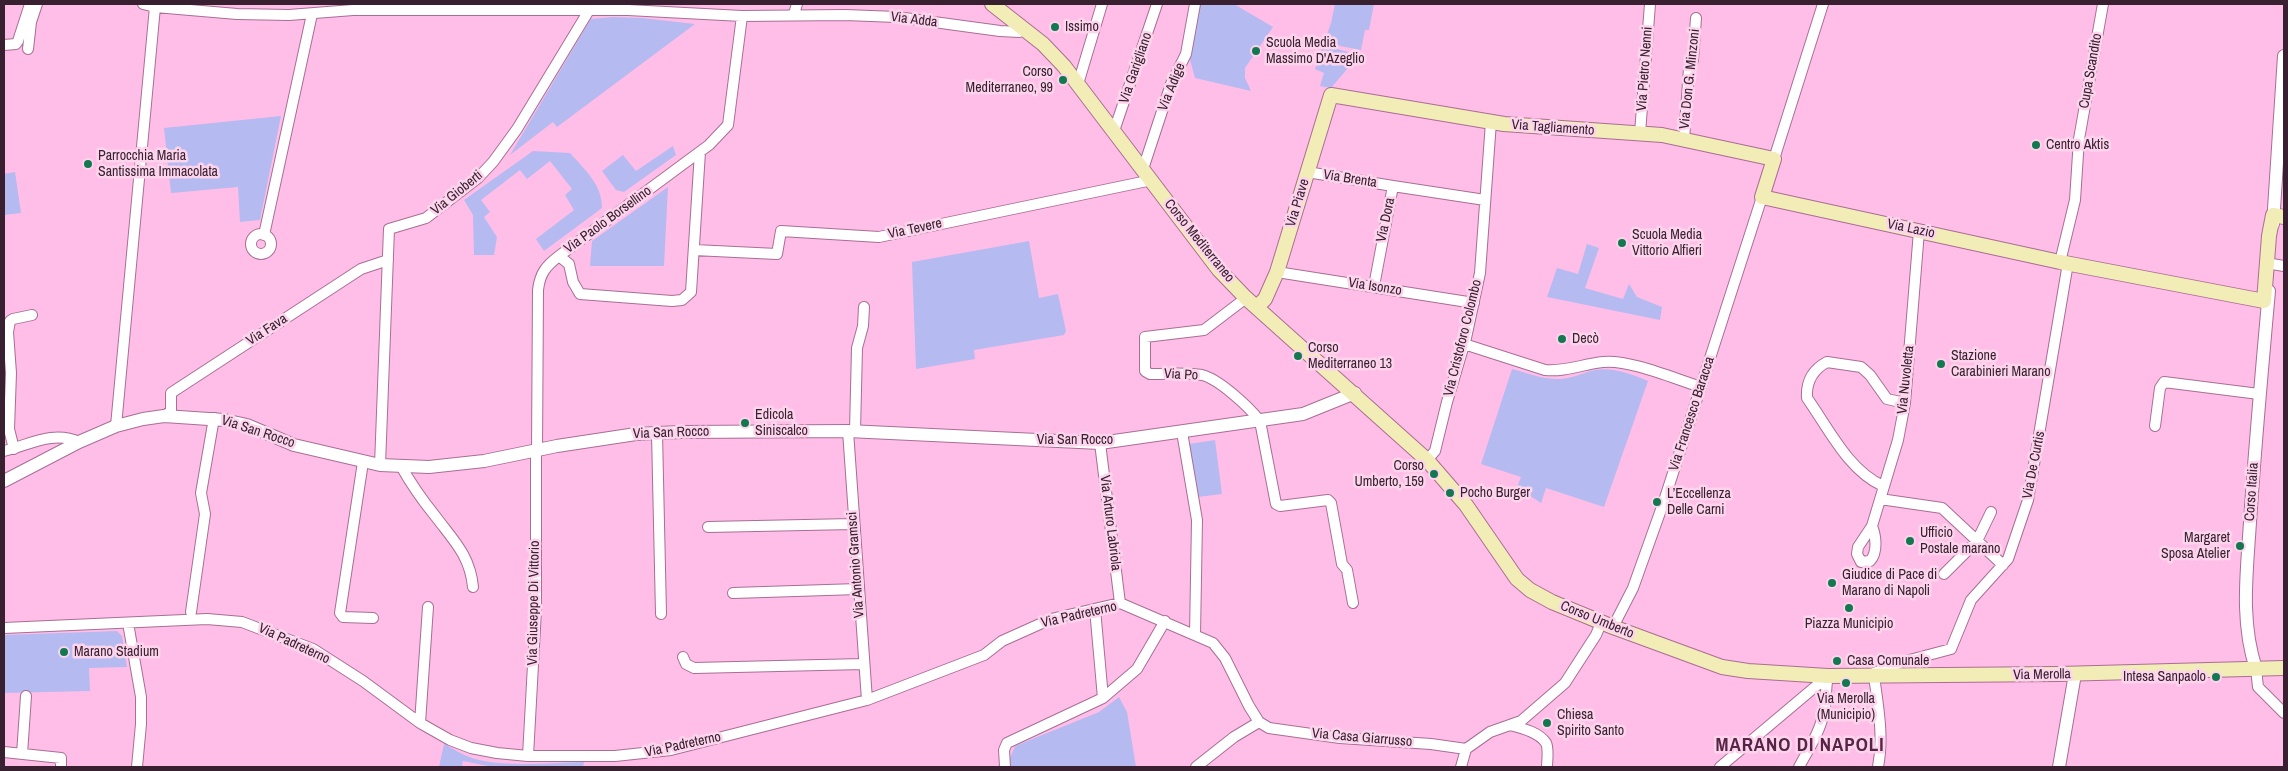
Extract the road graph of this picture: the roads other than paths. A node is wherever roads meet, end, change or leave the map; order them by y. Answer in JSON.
{"nodes":[{"id":1,"x":30,"y":4,"type":"edge"},
{"id":2,"x":37,"y":4,"type":"edge"},
{"id":3,"x":143,"y":4,"type":"edge"},
{"id":4,"x":992,"y":4,"type":"edge"},
{"id":5,"x":1102,"y":4,"type":"edge"},
{"id":6,"x":1156,"y":4,"type":"edge"},
{"id":7,"x":1195,"y":4,"type":"edge"},
{"id":8,"x":1650,"y":4,"type":"edge"},
{"id":9,"x":1823,"y":4,"type":"edge"},
{"id":10,"x":2103,"y":4,"type":"edge"},
{"id":11,"x":155,"y":7,"type":"junction"},
{"id":12,"x":795,"y":9,"type":"edge"},
{"id":13,"x":588,"y":12,"type":"junction"},
{"id":14,"x":312,"y":14,"type":"junction"},
{"id":15,"x":742,"y":16,"type":"junction"},
{"id":16,"x":1696,"y":18,"type":"dead end"},
{"id":17,"x":1025,"y":29,"type":"junction"},
{"id":18,"x":4,"y":45,"type":"edge"},
{"id":19,"x":28,"y":49,"type":"dead end"},
{"id":20,"x":2284,"y":56,"type":"edge"},
{"id":21,"x":1078,"y":84,"type":"junction"},
{"id":22,"x":1331,"y":96,"type":"joint"},
{"id":23,"x":1491,"y":122,"type":"junction"},
{"id":24,"x":1114,"y":131,"type":"junction"},
{"id":25,"x":1640,"y":133,"type":"junction"},
{"id":26,"x":1684,"y":140,"type":"junction"},
{"id":27,"x":700,"y":152,"type":"junction"},
{"id":28,"x":1774,"y":159,"type":"junction"},
{"id":29,"x":2281,"y":160,"type":"edge"},
{"id":30,"x":1307,"y":172,"type":"junction"},
{"id":31,"x":1148,"y":175,"type":"junction"},
{"id":32,"x":1393,"y":186,"type":"junction"},
{"id":33,"x":1762,"y":197,"type":"junction"},
{"id":34,"x":1485,"y":200,"type":"junction"},
{"id":35,"x":2279,"y":216,"type":"edge"},
{"id":36,"x":1918,"y":231,"type":"junction"},
{"id":37,"x":264,"y":235,"type":"dead end"},
{"id":38,"x":694,"y":250,"type":"junction"},
{"id":39,"x":558,"y":256,"type":"junction"},
{"id":40,"x":388,"y":260,"type":"junction"},
{"id":41,"x":2064,"y":263,"type":"junction"},
{"id":42,"x":2278,"y":265,"type":"edge"},
{"id":43,"x":1277,"y":272,"type":"junction"},
{"id":44,"x":1374,"y":286,"type":"junction"},
{"id":45,"x":1246,"y":298,"type":"junction"},
{"id":46,"x":1474,"y":303,"type":"junction"},
{"id":47,"x":864,"y":307,"type":"dead end"},
{"id":48,"x":1257,"y":307,"type":"junction"},
{"id":49,"x":2265,"y":308,"type":"junction"},
{"id":50,"x":32,"y":315,"type":"dead end"},
{"id":51,"x":1464,"y":344,"type":"junction"},
{"id":52,"x":1701,"y":387,"type":"junction"},
{"id":53,"x":1355,"y":393,"type":"junction"},
{"id":54,"x":2259,"y":394,"type":"junction"},
{"id":55,"x":1905,"y":403,"type":"junction"},
{"id":56,"x":164,"y":416,"type":"junction"},
{"id":57,"x":214,"y":418,"type":"junction"},
{"id":58,"x":1260,"y":421,"type":"junction"},
{"id":59,"x":116,"y":426,"type":"junction"},
{"id":60,"x":2155,"y":426,"type":"dead end"},
{"id":61,"x":852,"y":431,"type":"junction"},
{"id":62,"x":1182,"y":432,"type":"junction"},
{"id":63,"x":657,"y":433,"type":"junction"},
{"id":64,"x":79,"y":442,"type":"junction"},
{"id":65,"x":1100,"y":443,"type":"junction"},
{"id":66,"x":9,"y":450,"type":"edge"},
{"id":67,"x":537,"y":451,"type":"junction"},
{"id":68,"x":1428,"y":460,"type":"junction"},
{"id":69,"x":363,"y":462,"type":"junction"},
{"id":70,"x":380,"y":466,"type":"junction"},
{"id":71,"x":400,"y":466,"type":"junction"},
{"id":72,"x":4,"y":481,"type":"edge"},
{"id":73,"x":1883,"y":486,"type":"junction"},
{"id":74,"x":1880,"y":499,"type":"junction"},
{"id":75,"x":1992,"y":512,"type":"dead end"},
{"id":76,"x":853,"y":524,"type":"junction"},
{"id":77,"x":1872,"y":526,"type":"dead end"},
{"id":78,"x":708,"y":527,"type":"dead end"},
{"id":79,"x":1977,"y":541,"type":"junction"},
{"id":80,"x":2003,"y":565,"type":"junction"},
{"id":81,"x":1944,"y":574,"type":"dead end"},
{"id":82,"x":473,"y":587,"type":"dead end"},
{"id":83,"x":858,"y":589,"type":"junction"},
{"id":84,"x":733,"y":593,"type":"dead end"},
{"id":85,"x":1120,"y":603,"type":"junction"},
{"id":86,"x":1353,"y":603,"type":"dead end"},
{"id":87,"x":428,"y":607,"type":"dead end"},
{"id":88,"x":1095,"y":609,"type":"junction"},
{"id":89,"x":191,"y":612,"type":"dead end"},
{"id":90,"x":661,"y":614,"type":"dead end"},
{"id":91,"x":373,"y":618,"type":"dead end"},
{"id":92,"x":1165,"y":621,"type":"junction"},
{"id":93,"x":128,"y":623,"type":"junction"},
{"id":94,"x":1607,"y":625,"type":"junction"},
{"id":95,"x":4,"y":628,"type":"edge"},
{"id":96,"x":1196,"y":635,"type":"junction"},
{"id":97,"x":683,"y":657,"type":"dead end"},
{"id":98,"x":863,"y":664,"type":"junction"},
{"id":99,"x":2284,"y":668,"type":"edge"},
{"id":100,"x":2256,"y":669,"type":"junction"},
{"id":101,"x":2075,"y":674,"type":"junction"},
{"id":102,"x":1828,"y":676,"type":"junction"},
{"id":103,"x":1869,"y":676,"type":"junction"},
{"id":104,"x":26,"y":696,"type":"dead end"},
{"id":105,"x":1102,"y":698,"type":"junction"},
{"id":106,"x":867,"y":700,"type":"junction"},
{"id":107,"x":2284,"y":713,"type":"edge"},
{"id":108,"x":1259,"y":722,"type":"junction"},
{"id":109,"x":420,"y":723,"type":"junction"},
{"id":110,"x":1510,"y":725,"type":"junction"},
{"id":111,"x":1466,"y":749,"type":"junction"},
{"id":112,"x":4,"y":752,"type":"edge"},
{"id":113,"x":22,"y":754,"type":"junction"},
{"id":114,"x":528,"y":756,"type":"junction"},
{"id":115,"x":61,"y":767,"type":"edge"},
{"id":116,"x":137,"y":767,"type":"edge"},
{"id":117,"x":1005,"y":767,"type":"edge"},
{"id":118,"x":1196,"y":767,"type":"edge"},
{"id":119,"x":1461,"y":767,"type":"edge"},
{"id":120,"x":1547,"y":767,"type":"edge"},
{"id":121,"x":1720,"y":767,"type":"edge"},
{"id":122,"x":1799,"y":767,"type":"edge"},
{"id":123,"x":1878,"y":767,"type":"edge"},
{"id":124,"x":2059,"y":767,"type":"edge"}],
"edges":[{"from":1,"to":18,"type":"street"},
{"from":2,"to":19,"type":"street"},
{"from":3,"to":11,"type":"street","name":"Via Adda"},
{"from":4,"to":17,"type":"main road","name":"Corso Mediterraneo"},
{"from":5,"to":21,"type":"street"},
{"from":6,"to":24,"type":"street","name":"Via Garigliano"},
{"from":7,"to":31,"type":"street","name":"Via Adige"},
{"from":8,"to":25,"type":"street","name":"Via Pietro Nenni"},
{"from":9,"to":28,"type":"street"},
{"from":10,"to":41,"type":"street","name":"Cupa Scandito"},
{"from":11,"to":14,"type":"street","name":"Via Adda"},
{"from":11,"to":59,"type":"street"},
{"from":12,"to":15,"type":"street","name":"Via Adda"},
{"from":12,"to":17,"type":"street","name":"Via Adda"},
{"from":13,"to":14,"type":"street","name":"Via Adda"},
{"from":13,"to":15,"type":"street","name":"Via Adda"},
{"from":13,"to":40,"type":"street","name":"Via Gioberti"},
{"from":14,"to":37,"type":"street"},
{"from":15,"to":27,"type":"street","name":"Via Paolo Borsellino"},
{"from":16,"to":26,"type":"street","name":"Via Don G. Minzoni"},
{"from":17,"to":21,"type":"main road","name":"Corso Mediterraneo"},
{"from":20,"to":29,"type":"street","name":"Corso Italia"},
{"from":21,"to":24,"type":"main road","name":"Corso Mediterraneo"},
{"from":22,"to":23,"type":"main road","name":"Via Tagliamento"},
{"from":22,"to":30,"type":"main road","name":"Via Piave"},
{"from":23,"to":25,"type":"main road","name":"Via Tagliamento"},
{"from":23,"to":34,"type":"street","name":"Via Cristoforo Colombo"},
{"from":24,"to":31,"type":"main road","name":"Corso Mediterraneo"},
{"from":25,"to":26,"type":"main road","name":"Via Tagliamento"},
{"from":26,"to":28,"type":"main road","name":"Via Tagliamento"},
{"from":27,"to":38,"type":"street"},
{"from":27,"to":39,"type":"street","name":"Via Paolo Borsellino"},
{"from":28,"to":33,"type":"main road"},
{"from":29,"to":35,"type":"street","name":"Corso Italia"},
{"from":30,"to":32,"type":"street","name":"Via Brenta"},
{"from":30,"to":43,"type":"main road","name":"Via Piave"},
{"from":31,"to":38,"type":"street","name":"Via Tevere"},
{"from":31,"to":45,"type":"main road","name":"Corso Mediterraneo"},
{"from":32,"to":34,"type":"street","name":"Via Dora"},
{"from":32,"to":44,"type":"street","name":"Via Dora"},
{"from":33,"to":36,"type":"main road","name":"Via Lazio"},
{"from":33,"to":52,"type":"street","name":"Via Francesco Baracca"},
{"from":34,"to":46,"type":"street","name":"Via Cristoforo Colombo"},
{"from":35,"to":42,"type":"street","name":"Corso Italia"},
{"from":35,"to":49,"type":"main road","name":"Corso Italia"},
{"from":36,"to":41,"type":"main road","name":"Via Lazio"},
{"from":36,"to":55,"type":"street","name":"Via Nuvoletta"},
{"from":38,"to":39,"type":"street"},
{"from":39,"to":67,"type":"street","name":"Via Paolo Borsellino"},
{"from":40,"to":56,"type":"street","name":"Via Fava"},
{"from":40,"to":70,"type":"street","name":"Via Gioberti"},
{"from":41,"to":49,"type":"main road","name":"Via Lazio"},
{"from":41,"to":80,"type":"street","name":"Via De Curtis"},
{"from":42,"to":49,"type":"street","name":"Corso Italia"},
{"from":43,"to":44,"type":"street","name":"Via Isonzo"},
{"from":43,"to":48,"type":"main road","name":"Via Piave"},
{"from":44,"to":46,"type":"street","name":"Via Isonzo"},
{"from":45,"to":48,"type":"main road","name":"Corso Mediterraneo"},
{"from":45,"to":58,"type":"street","name":"Via Po"},
{"from":46,"to":51,"type":"street","name":"Via Cristoforo Colombo"},
{"from":47,"to":61,"type":"street","name":"Via Antonio Gramsci"},
{"from":48,"to":53,"type":"main road","name":"Corso Mediterraneo"},
{"from":49,"to":54,"type":"street","name":"Corso Italia"},
{"from":50,"to":66,"type":"street"},
{"from":51,"to":52,"type":"street"},
{"from":51,"to":68,"type":"street","name":"Via Cristoforo Colombo"},
{"from":52,"to":94,"type":"street","name":"Via Francesco Baracca"},
{"from":53,"to":58,"type":"street","name":"Via San Rocco"},
{"from":53,"to":68,"type":"main road","name":"Corso Mediterraneo"},
{"from":54,"to":60,"type":"street"},
{"from":54,"to":100,"type":"street","name":"Corso Italia"},
{"from":55,"to":73,"type":"street","name":"Via Nuvoletta"},
{"from":55,"to":73,"type":"street"},
{"from":56,"to":57,"type":"street","name":"Via San Rocco"},
{"from":56,"to":59,"type":"street","name":"Via San Rocco"},
{"from":57,"to":69,"type":"street","name":"Via San Rocco"},
{"from":57,"to":89,"type":"street"},
{"from":58,"to":62,"type":"street","name":"Via San Rocco"},
{"from":58,"to":86,"type":"street"},
{"from":59,"to":64,"type":"street","name":"Via San Rocco"},
{"from":61,"to":63,"type":"street","name":"Via San Rocco"},
{"from":61,"to":65,"type":"street","name":"Via San Rocco"},
{"from":61,"to":76,"type":"street","name":"Via Antonio Gramsci"},
{"from":62,"to":65,"type":"street","name":"Via San Rocco"},
{"from":62,"to":96,"type":"street"},
{"from":63,"to":67,"type":"street","name":"Via San Rocco"},
{"from":63,"to":90,"type":"street"},
{"from":64,"to":66,"type":"street"},
{"from":64,"to":72,"type":"street","name":"Via San Rocco"},
{"from":65,"to":85,"type":"street","name":"Via Arturo Labriola"},
{"from":67,"to":71,"type":"street","name":"Via San Rocco"},
{"from":67,"to":114,"type":"street","name":"Via Giuseppe Di Vittorio"},
{"from":68,"to":94,"type":"main road","name":"Corso Umberto"},
{"from":69,"to":70,"type":"street","name":"Via San Rocco"},
{"from":69,"to":91,"type":"street"},
{"from":70,"to":71,"type":"street","name":"Via San Rocco"},
{"from":71,"to":82,"type":"street"},
{"from":73,"to":74,"type":"street","name":"Via Nuvoletta"},
{"from":74,"to":77,"type":"street","name":"Via Nuvoletta"},
{"from":74,"to":79,"type":"street"},
{"from":75,"to":79,"type":"street"},
{"from":76,"to":78,"type":"street"},
{"from":76,"to":83,"type":"street","name":"Via Antonio Gramsci"},
{"from":79,"to":80,"type":"street"},
{"from":79,"to":81,"type":"street"},
{"from":80,"to":103,"type":"street","name":"Via De Curtis"},
{"from":83,"to":84,"type":"street"},
{"from":83,"to":98,"type":"street","name":"Via Antonio Gramsci"},
{"from":85,"to":88,"type":"street","name":"Via Padreterno"},
{"from":85,"to":92,"type":"street","name":"Via Padreterno"},
{"from":87,"to":109,"type":"street"},
{"from":88,"to":105,"type":"street"},
{"from":88,"to":106,"type":"street","name":"Via Padreterno"},
{"from":92,"to":96,"type":"street","name":"Via Padreterno"},
{"from":92,"to":105,"type":"street"},
{"from":93,"to":95,"type":"street","name":"Via Padreterno"},
{"from":93,"to":109,"type":"street","name":"Via Padreterno"},
{"from":93,"to":116,"type":"street"},
{"from":94,"to":102,"type":"main road","name":"Corso Umberto"},
{"from":94,"to":110,"type":"street","name":"Via Francesco Baracca"},
{"from":96,"to":108,"type":"street","name":"Via Padreterno"},
{"from":97,"to":98,"type":"street"},
{"from":98,"to":106,"type":"street","name":"Via Antonio Gramsci"},
{"from":99,"to":100,"type":"main road","name":"Via Merolla"},
{"from":100,"to":101,"type":"main road","name":"Via Merolla"},
{"from":100,"to":107,"type":"street"},
{"from":101,"to":103,"type":"main road","name":"Via Merolla"},
{"from":101,"to":124,"type":"street"},
{"from":102,"to":103,"type":"main road","name":"Via Merolla"},
{"from":102,"to":121,"type":"street"},
{"from":102,"to":122,"type":"street"},
{"from":103,"to":123,"type":"street"},
{"from":104,"to":113,"type":"street"},
{"from":105,"to":117,"type":"street"},
{"from":106,"to":114,"type":"street","name":"Via Padreterno"},
{"from":108,"to":111,"type":"street","name":"Via Casa Giarrusso"},
{"from":108,"to":118,"type":"street"},
{"from":109,"to":114,"type":"street","name":"Via Padreterno"},
{"from":110,"to":111,"type":"street","name":"Via Francesco Baracca"},
{"from":110,"to":120,"type":"street"},
{"from":111,"to":119,"type":"street"},
{"from":112,"to":113,"type":"street"},
{"from":113,"to":115,"type":"street"}]}
